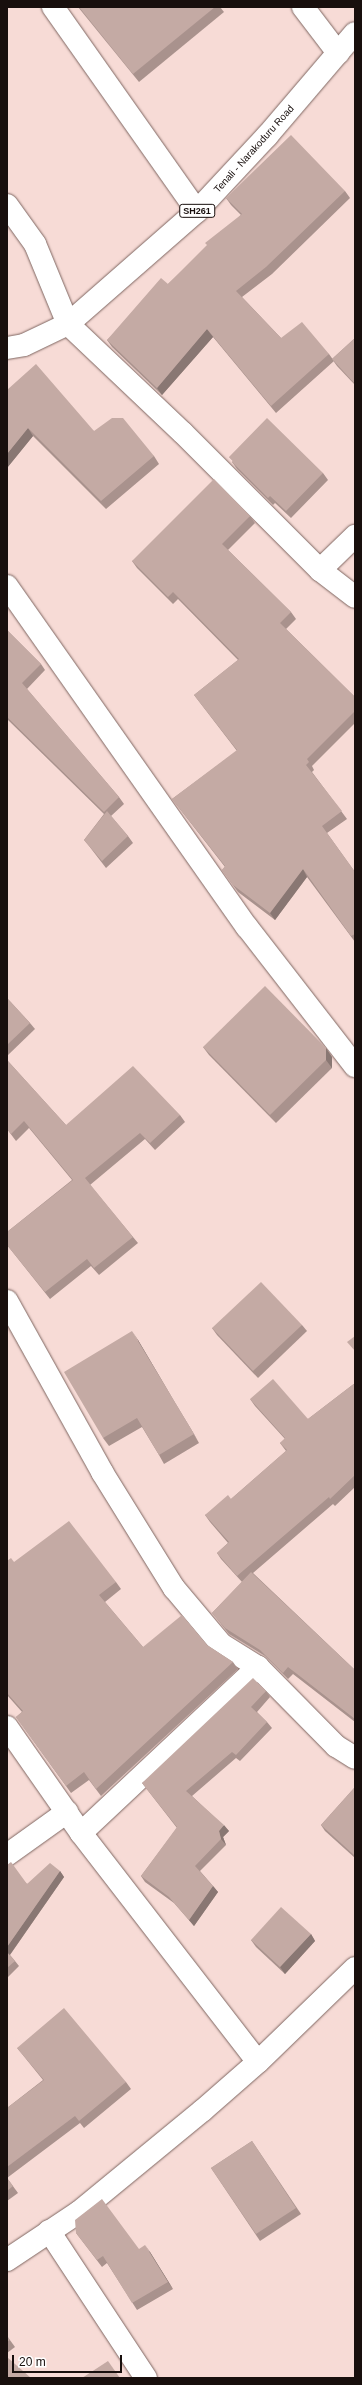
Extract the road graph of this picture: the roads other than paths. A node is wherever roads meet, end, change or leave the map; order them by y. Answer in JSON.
{"nodes":[{"id":1,"x":53,"y":7,"type":"edge"},
{"id":2,"x":303,"y":7,"type":"edge"},
{"id":3,"x":355,"y":33,"type":"edge"},
{"id":4,"x":338,"y":53,"type":"junction"},
{"id":5,"x":7,"y":204,"type":"edge"},
{"id":6,"x":197,"y":211,"type":"junction"},
{"id":7,"x":68,"y":324,"type":"junction"},
{"id":8,"x":7,"y":348,"type":"edge"},
{"id":9,"x":355,"y":536,"type":"edge"},
{"id":10,"x":320,"y":570,"type":"junction"},
{"id":11,"x":7,"y":586,"type":"edge"},
{"id":12,"x":355,"y":597,"type":"edge"},
{"id":13,"x":355,"y":1066,"type":"edge"},
{"id":14,"x":7,"y":1301,"type":"edge"},
{"id":15,"x":258,"y":1666,"type":"junction"},
{"id":16,"x":7,"y":1727,"type":"edge"},
{"id":17,"x":355,"y":1758,"type":"edge"},
{"id":18,"x":66,"y":1812,"type":"junction"},
{"id":19,"x":81,"y":1833,"type":"junction"},
{"id":20,"x":7,"y":1856,"type":"edge"},
{"id":21,"x":355,"y":1968,"type":"edge"},
{"id":22,"x":258,"y":2062,"type":"junction"},
{"id":23,"x":49,"y":2231,"type":"junction"},
{"id":24,"x":7,"y":2260,"type":"edge"},
{"id":25,"x":146,"y":2378,"type":"edge"}],
"edges":[{"from":1,"to":6,"type":"street"},
{"from":2,"to":4,"type":"street"},
{"from":3,"to":4,"type":"street","name":"Tenali - Narakoduru Road","number":"SH261"},
{"from":4,"to":6,"type":"street","name":"Tenali - Narakoduru Road","number":"SH261"},
{"from":5,"to":7,"type":"street"},
{"from":6,"to":7,"type":"street","name":"Tenali - Narakoduru Road","number":"SH261"},
{"from":7,"to":8,"type":"street","name":"Tenali - Narakoduru Road","number":"SH261"},
{"from":7,"to":10,"type":"street"},
{"from":9,"to":10,"type":"street"},
{"from":10,"to":12,"type":"street"},
{"from":11,"to":13,"type":"street"},
{"from":14,"to":15,"type":"street"},
{"from":15,"to":17,"type":"street"},
{"from":15,"to":19,"type":"street"},
{"from":16,"to":18,"type":"street"},
{"from":18,"to":19,"type":"street"},
{"from":18,"to":20,"type":"street"},
{"from":19,"to":22,"type":"street"},
{"from":21,"to":22,"type":"street"},
{"from":22,"to":23,"type":"street"},
{"from":23,"to":24,"type":"street"},
{"from":23,"to":25,"type":"street"}]}
